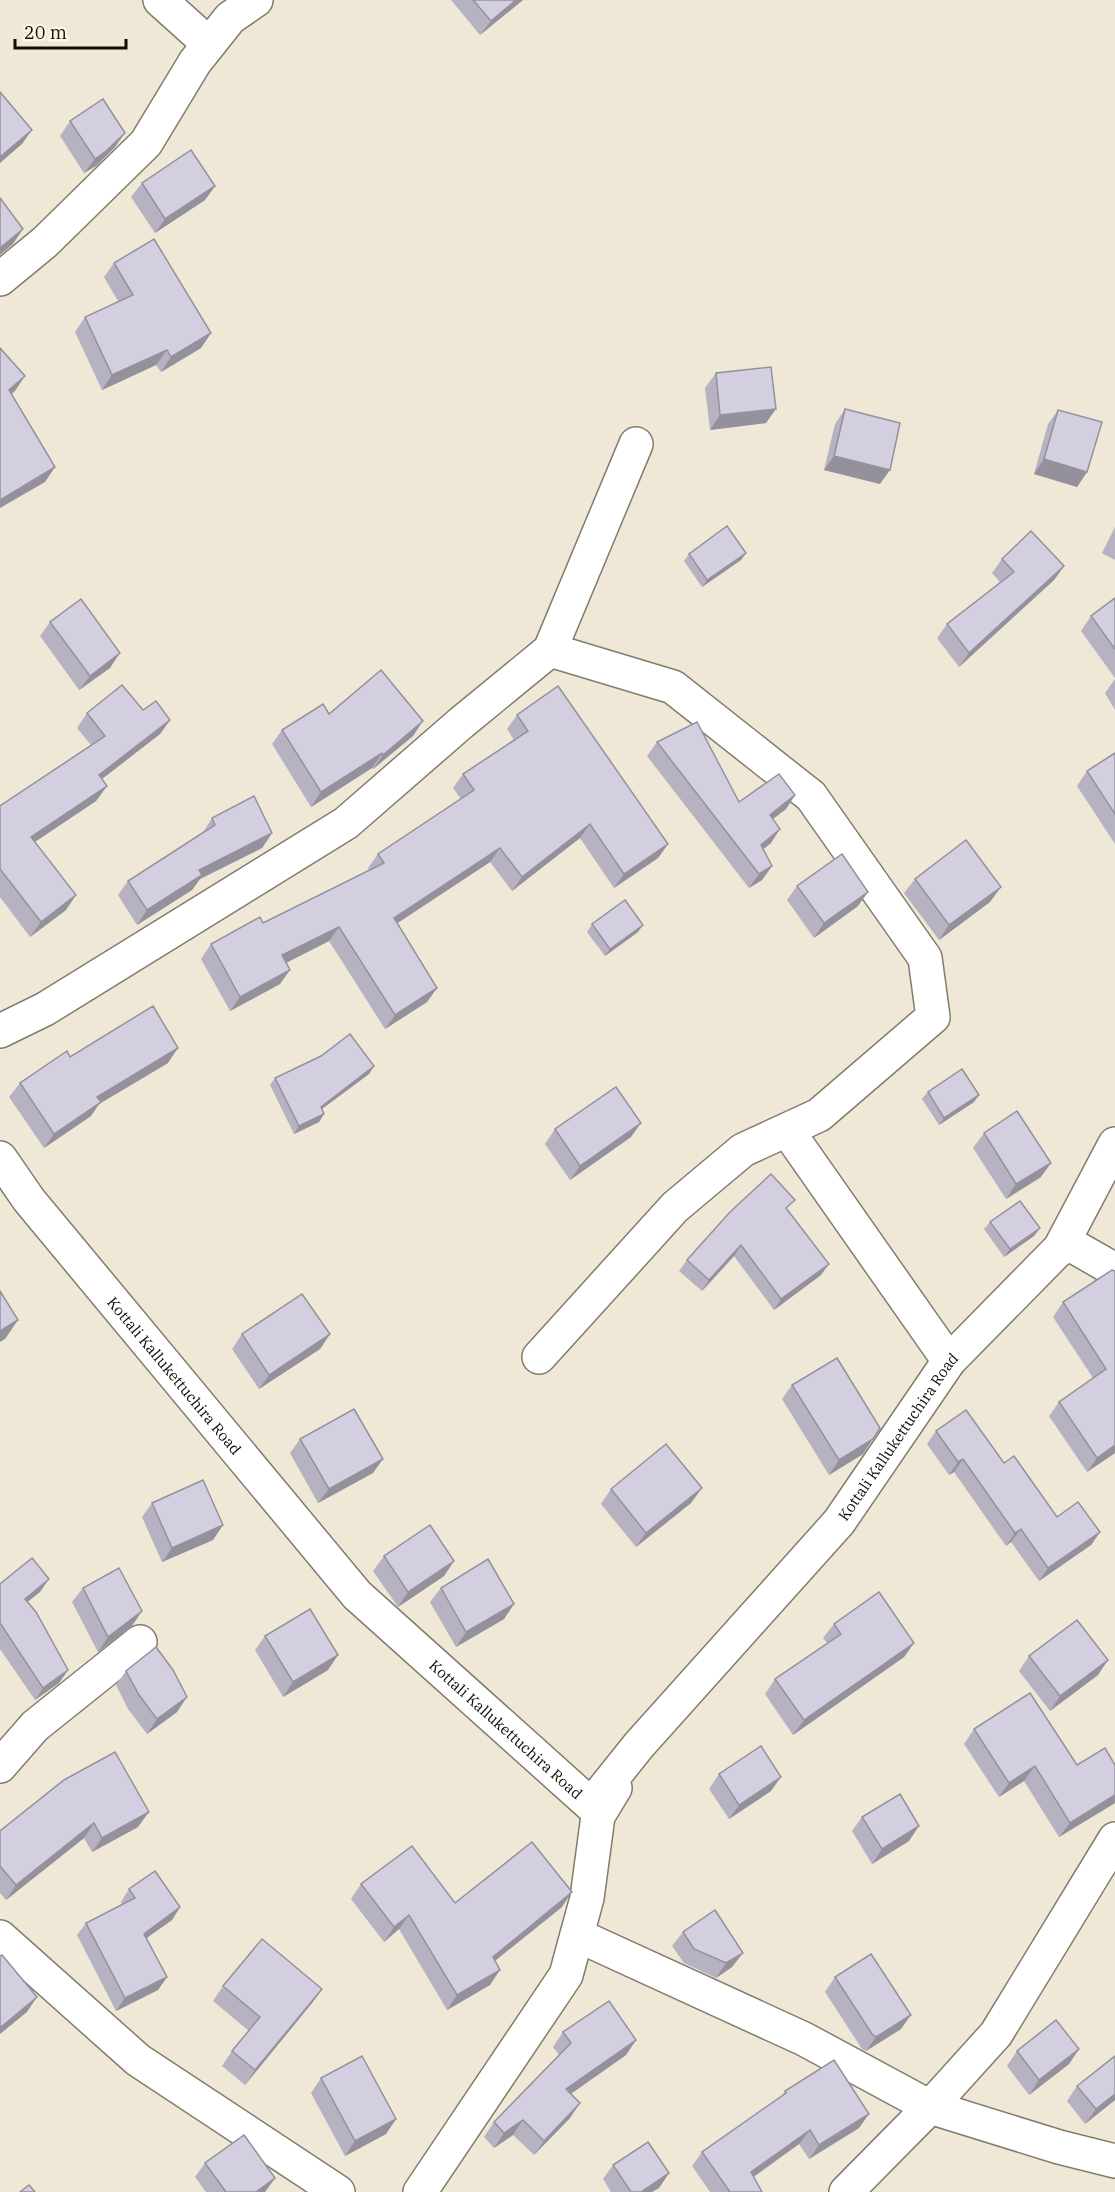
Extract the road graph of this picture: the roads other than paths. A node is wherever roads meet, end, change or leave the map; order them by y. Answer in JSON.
{"nodes":[{"id":1,"x":160,"y":0,"type":"edge"},
{"id":2,"x":256,"y":0,"type":"edge"},
{"id":3,"x":209,"y":44,"type":"junction"},
{"id":4,"x":0,"y":279,"type":"edge"},
{"id":5,"x":636,"y":444,"type":"dead end"},
{"id":6,"x":550,"y":650,"type":"junction"},
{"id":7,"x":0,"y":1031,"type":"edge"},
{"id":8,"x":787,"y":1130,"type":"junction"},
{"id":9,"x":1115,"y":1144,"type":"edge"},
{"id":10,"x":0,"y":1158,"type":"edge"},
{"id":11,"x":1059,"y":1250,"type":"junction"},
{"id":12,"x":1115,"y":1270,"type":"edge"},
{"id":13,"x":539,"y":1357,"type":"dead end"},
{"id":14,"x":949,"y":1361,"type":"junction"},
{"id":15,"x":140,"y":1642,"type":"dead end"},
{"id":16,"x":639,"y":1745,"type":"junction"},
{"id":17,"x":0,"y":1766,"type":"edge"},
{"id":18,"x":1115,"y":1839,"type":"edge"},
{"id":19,"x":577,"y":1935,"type":"junction"},
{"id":20,"x":0,"y":1937,"type":"edge"},
{"id":21,"x":930,"y":2107,"type":"junction"},
{"id":22,"x":1115,"y":2161,"type":"edge"},
{"id":23,"x":338,"y":2192,"type":"edge"},
{"id":24,"x":420,"y":2192,"type":"edge"},
{"id":25,"x":846,"y":2192,"type":"edge"}],
"edges":[{"from":1,"to":3,"type":"street"},
{"from":2,"to":3,"type":"street"},
{"from":3,"to":4,"type":"street"},
{"from":5,"to":6,"type":"street"},
{"from":6,"to":7,"type":"street"},
{"from":6,"to":8,"type":"street"},
{"from":8,"to":13,"type":"street"},
{"from":8,"to":14,"type":"street"},
{"from":9,"to":11,"type":"street","name":"Kottali Kallukettuchira Road"},
{"from":10,"to":16,"type":"street","name":"Kottali Kallukettuchira Road"},
{"from":11,"to":12,"type":"street"},
{"from":11,"to":14,"type":"street","name":"Kottali Kallukettuchira Road"},
{"from":14,"to":16,"type":"street","name":"Kottali Kallukettuchira Road"},
{"from":15,"to":17,"type":"street"},
{"from":16,"to":19,"type":"street"},
{"from":18,"to":21,"type":"street"},
{"from":19,"to":21,"type":"street"},
{"from":19,"to":24,"type":"street"},
{"from":20,"to":23,"type":"street"},
{"from":21,"to":22,"type":"street"},
{"from":21,"to":25,"type":"street"}]}
